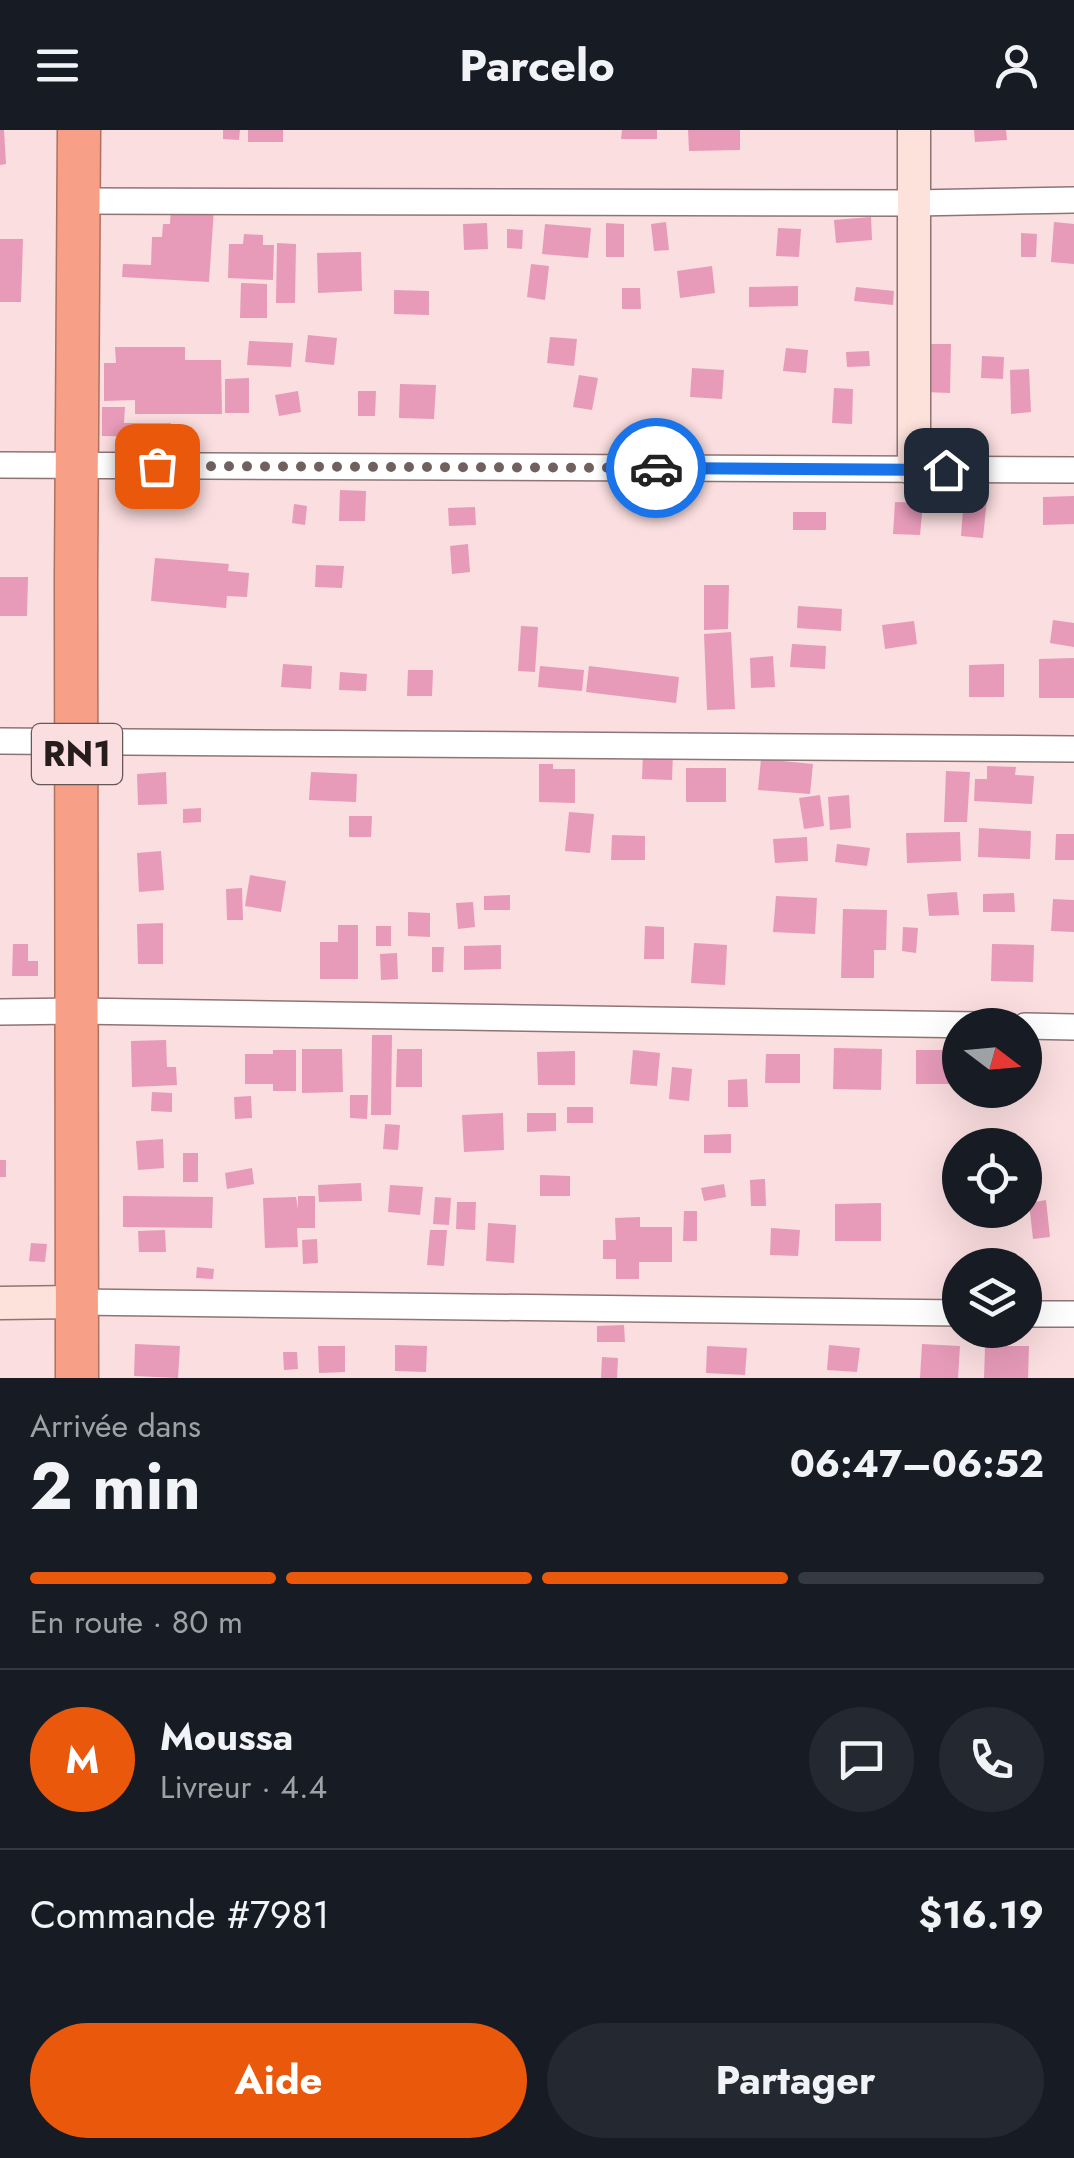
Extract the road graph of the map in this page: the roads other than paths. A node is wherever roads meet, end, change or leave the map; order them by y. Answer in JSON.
{"nodes":[{"id":1,"x":79,"y":130,"type":"edge"},
{"id":2,"x":914,"y":130,"type":"edge"},
{"id":3,"x":1074,"y":200,"type":"edge"},
{"id":4,"x":78,"y":202,"type":"junction"},
{"id":5,"x":915,"y":203,"type":"junction"},
{"id":6,"x":0,"y":465,"type":"edge"},
{"id":7,"x":77,"y":465,"type":"junction"},
{"id":8,"x":914,"y":470,"type":"junction"},
{"id":9,"x":1074,"y":470,"type":"edge"},
{"id":10,"x":0,"y":741,"type":"edge"},
{"id":11,"x":76,"y":743,"type":"junction"},
{"id":12,"x":1074,"y":749,"type":"edge"},
{"id":13,"x":77,"y":1011,"type":"junction"},
{"id":14,"x":0,"y":1012,"type":"edge"},
{"id":15,"x":942,"y":1024,"type":"edge"},
{"id":16,"x":1042,"y":1026,"type":"edge"},
{"id":17,"x":1074,"y":1026,"type":"edge"},
{"id":18,"x":77,"y":1302,"type":"junction"},
{"id":19,"x":0,"y":1303,"type":"edge"},
{"id":20,"x":942,"y":1313,"type":"edge"},
{"id":21,"x":1042,"y":1314,"type":"edge"},
{"id":22,"x":1074,"y":1314,"type":"edge"},
{"id":23,"x":78,"y":1378,"type":"edge"}],
"edges":[{"from":1,"to":4,"type":"highway","number":"RN1"},
{"from":2,"to":5,"type":"street"},
{"from":3,"to":5,"type":"street"},
{"from":4,"to":5,"type":"street"},
{"from":4,"to":7,"type":"highway","number":"RN1"},
{"from":5,"to":8,"type":"street"},
{"from":6,"to":7,"type":"street"},
{"from":7,"to":8,"type":"street"},
{"from":7,"to":11,"type":"highway","number":"RN1"},
{"from":8,"to":9,"type":"street"},
{"from":10,"to":11,"type":"street"},
{"from":11,"to":12,"type":"street"},
{"from":11,"to":13,"type":"highway","number":"RN1"},
{"from":13,"to":14,"type":"street"},
{"from":13,"to":15,"type":"street"},
{"from":13,"to":18,"type":"highway","number":"RN1"},
{"from":16,"to":17,"type":"street"},
{"from":18,"to":19,"type":"street"},
{"from":18,"to":20,"type":"street"},
{"from":18,"to":23,"type":"highway","number":"RN1"},
{"from":21,"to":22,"type":"street"}]}
